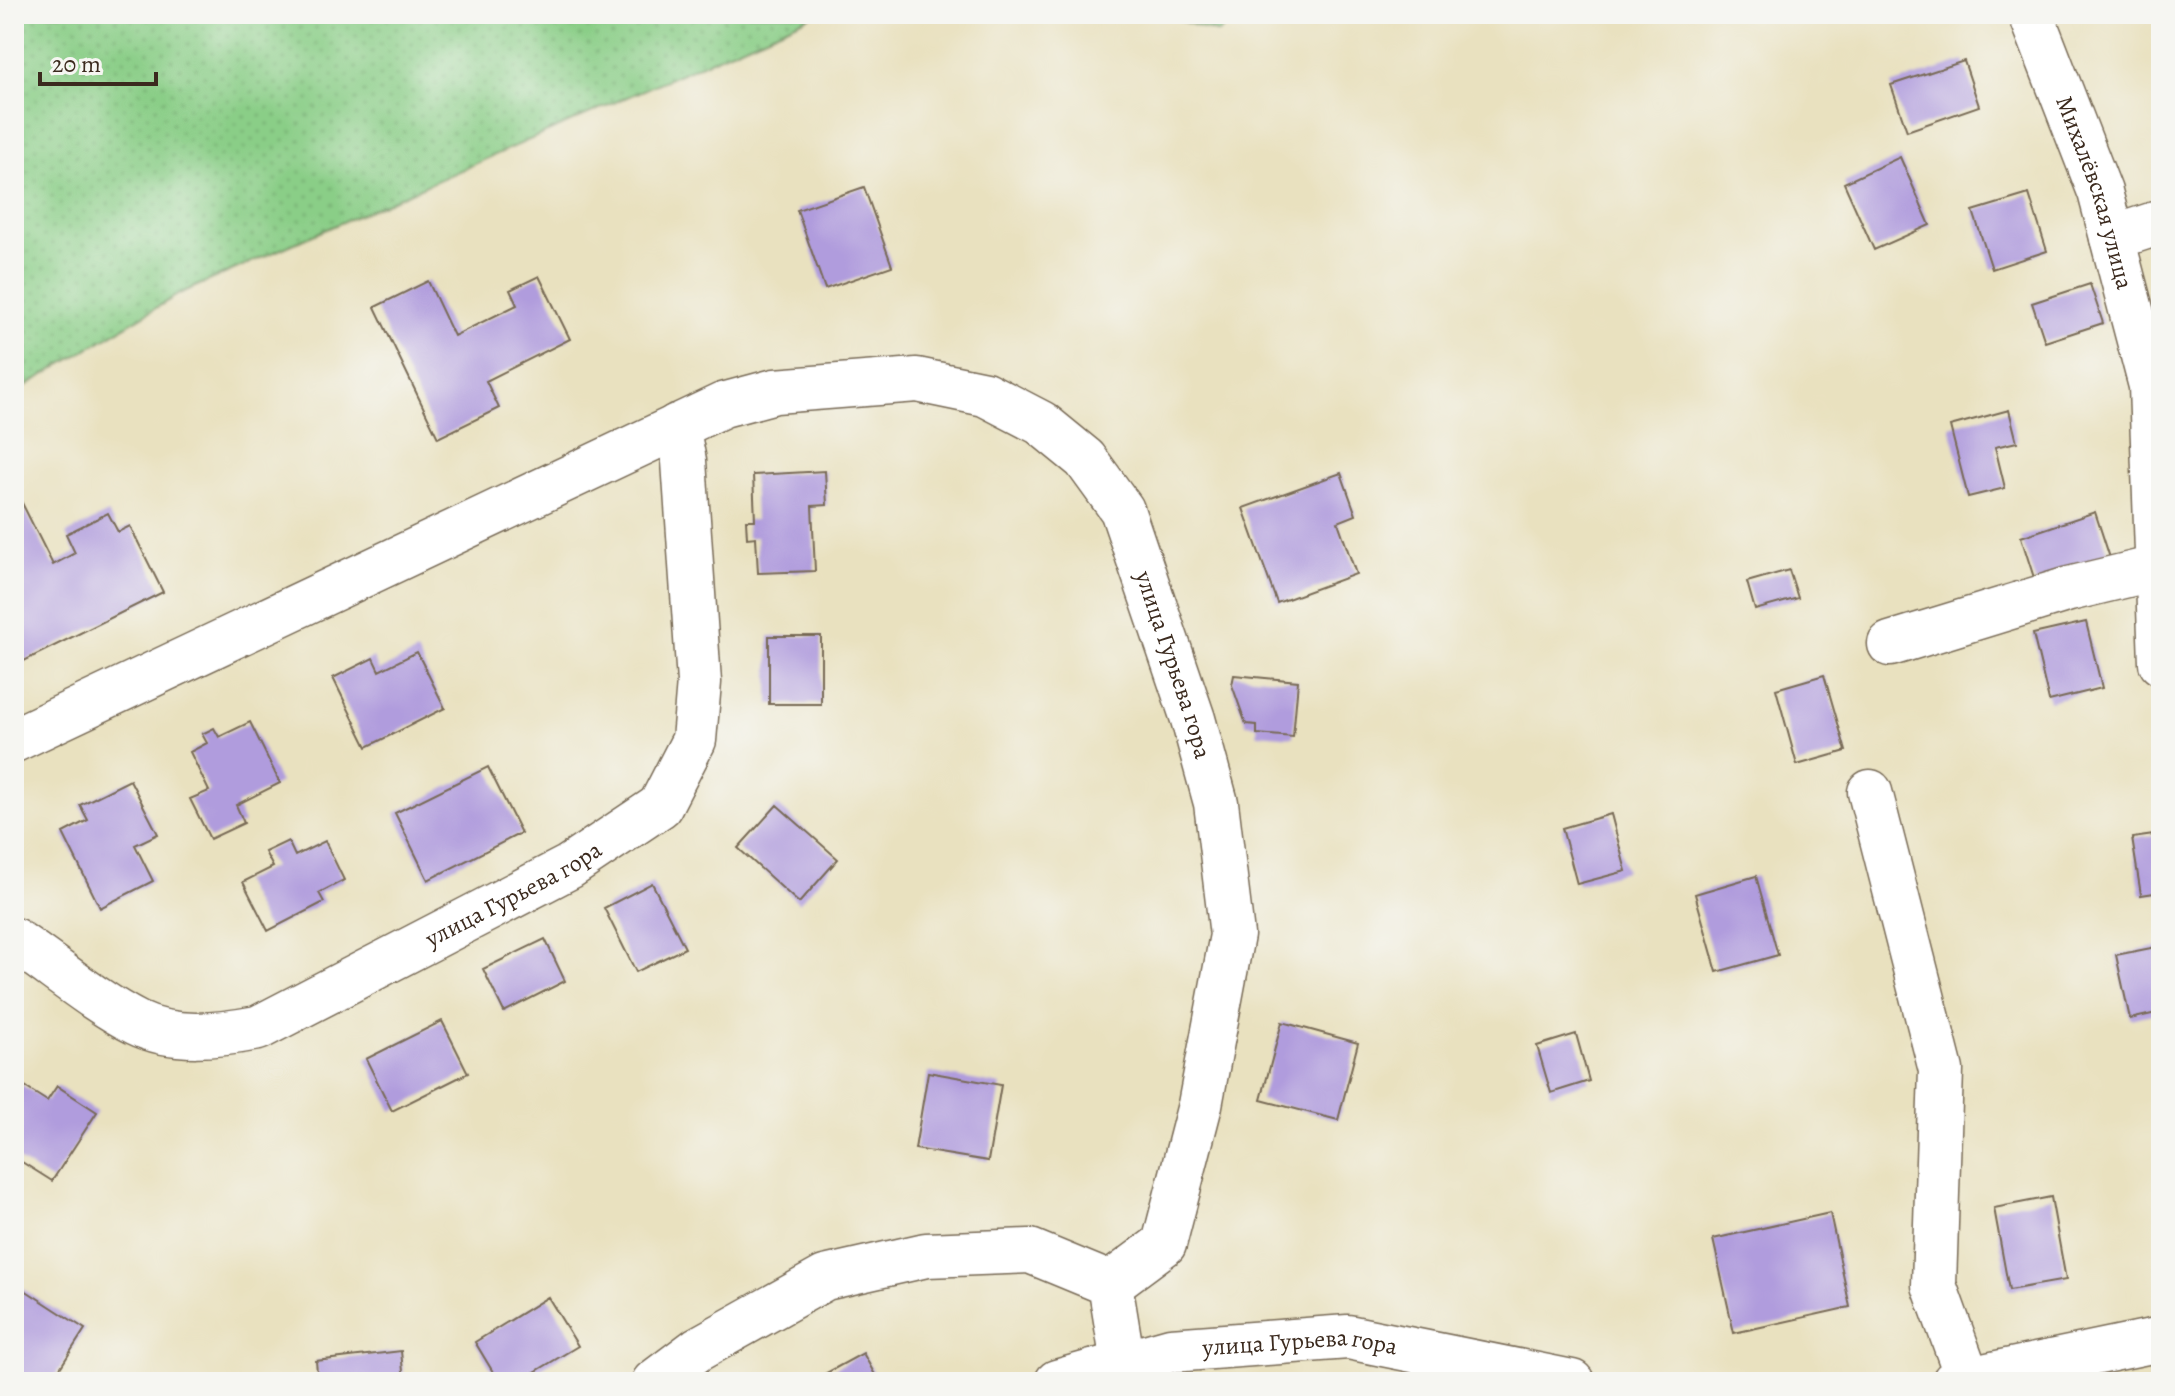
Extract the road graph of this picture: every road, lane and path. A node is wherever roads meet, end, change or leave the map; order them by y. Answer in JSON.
{"nodes":[{"id":1,"x":2031,"y":14,"type":"edge"},
{"id":2,"x":2161,"y":222,"type":"edge"},
{"id":3,"x":2112,"y":238,"type":"junction"},
{"id":4,"x":677,"y":426,"type":"junction"},
{"id":5,"x":2156,"y":568,"type":"junction"},
{"id":6,"x":1890,"y":644,"type":"dead end"},
{"id":7,"x":2161,"y":663,"type":"edge"},
{"id":8,"x":14,"y":740,"type":"edge"},
{"id":9,"x":1870,"y":792,"type":"dead end"},
{"id":10,"x":14,"y":940,"type":"edge"},
{"id":11,"x":1110,"y":1284,"type":"junction"},
{"id":12,"x":2161,"y":1339,"type":"edge"},
{"id":13,"x":1123,"y":1363,"type":"junction"},
{"id":14,"x":1961,"y":1380,"type":"edge"},
{"id":15,"x":654,"y":1382,"type":"edge"},
{"id":16,"x":1057,"y":1382,"type":"edge"},
{"id":17,"x":1572,"y":1382,"type":"edge"}],
"edges":[{"from":1,"to":3,"type":"street","name":"Михалёвская улица"},
{"from":2,"to":3,"type":"street"},
{"from":3,"to":5,"type":"street","name":"Михалёвская улица"},
{"from":4,"to":8,"type":"street","name":"улица Гурьева гора"},
{"from":4,"to":10,"type":"street","name":"улица Гурьева гора"},
{"from":4,"to":11,"type":"street","name":"улица Гурьева гора"},
{"from":5,"to":6,"type":"street"},
{"from":5,"to":7,"type":"street","name":"Михалёвская улица"},
{"from":9,"to":14,"type":"street"},
{"from":11,"to":13,"type":"street"},
{"from":11,"to":15,"type":"street"},
{"from":12,"to":14,"type":"street"},
{"from":13,"to":16,"type":"street","name":"улица Гурьева гора"},
{"from":13,"to":17,"type":"street","name":"улица Гурьева гора"}]}
